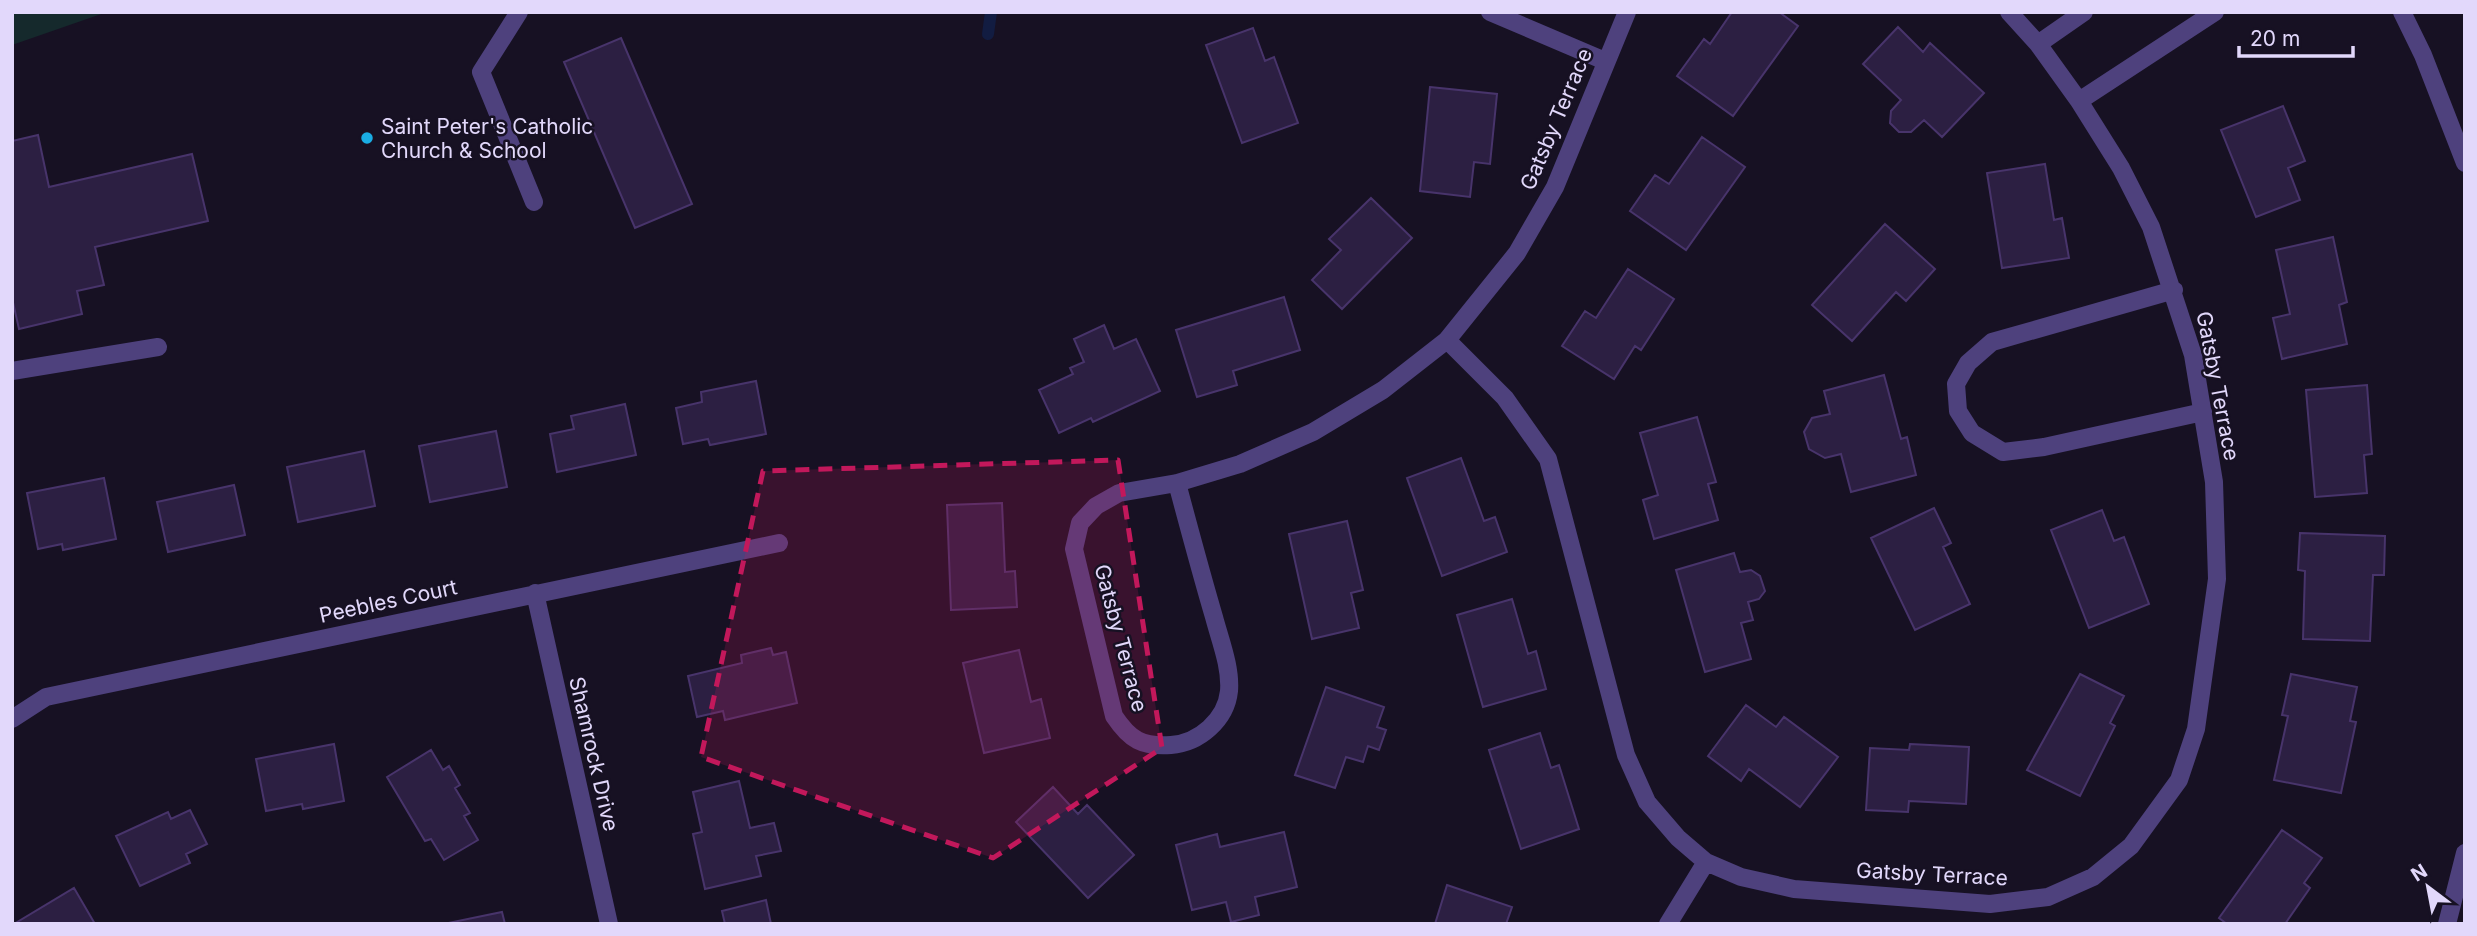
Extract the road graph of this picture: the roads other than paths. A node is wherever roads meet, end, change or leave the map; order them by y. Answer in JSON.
{"nodes":[{"id":1,"x":519,"y":12,"type":"edge"},
{"id":2,"x":1490,"y":12,"type":"edge"},
{"id":3,"x":1627,"y":12,"type":"edge"},
{"id":4,"x":2009,"y":12,"type":"edge"},
{"id":5,"x":2084,"y":12,"type":"edge"},
{"id":6,"x":2215,"y":12,"type":"edge"},
{"id":7,"x":2402,"y":12,"type":"edge"},
{"id":8,"x":2038,"y":44,"type":"junction"},
{"id":9,"x":1605,"y":61,"type":"junction"},
{"id":10,"x":2079,"y":102,"type":"junction"},
{"id":11,"x":2465,"y":163,"type":"edge"},
{"id":12,"x":534,"y":202,"type":"dead end"},
{"id":13,"x":2174,"y":289,"type":"junction"},
{"id":14,"x":1447,"y":340,"type":"junction"},
{"id":15,"x":158,"y":346,"type":"dead end"},
{"id":16,"x":12,"y":370,"type":"edge"},
{"id":17,"x":2203,"y":412,"type":"junction"},
{"id":18,"x":1177,"y":483,"type":"junction"},
{"id":19,"x":779,"y":543,"type":"dead end"},
{"id":20,"x":535,"y":593,"type":"junction"},
{"id":21,"x":12,"y":719,"type":"edge"},
{"id":22,"x":2465,"y":853,"type":"edge"},
{"id":23,"x":1706,"y":862,"type":"junction"},
{"id":24,"x":609,"y":924,"type":"edge"},
{"id":25,"x":1668,"y":924,"type":"edge"},
{"id":26,"x":2447,"y":924,"type":"edge"}],
"edges":[{"from":1,"to":12,"type":"street"},
{"from":2,"to":9,"type":"street"},
{"from":3,"to":9,"type":"street","name":"Gatsby Terrace"},
{"from":4,"to":8,"type":"street","name":"Gatsby Terrace"},
{"from":5,"to":8,"type":"street"},
{"from":6,"to":10,"type":"street"},
{"from":7,"to":11,"type":"street"},
{"from":8,"to":10,"type":"street","name":"Gatsby Terrace"},
{"from":9,"to":14,"type":"street","name":"Gatsby Terrace"},
{"from":10,"to":13,"type":"street","name":"Gatsby Terrace"},
{"from":13,"to":17,"type":"street","name":"Gatsby Terrace"},
{"from":13,"to":17,"type":"street"},
{"from":14,"to":18,"type":"street","name":"Gatsby Terrace"},
{"from":14,"to":23,"type":"street","name":"Gatsby Terrace"},
{"from":15,"to":16,"type":"street"},
{"from":17,"to":23,"type":"street","name":"Gatsby Terrace"},
{"from":18,"to":18,"type":"street","name":"Gatsby Terrace"},
{"from":19,"to":20,"type":"street","name":"Peebles Court"},
{"from":20,"to":21,"type":"street","name":"Peebles Court"},
{"from":20,"to":24,"type":"street","name":"Shamrock Drive"},
{"from":22,"to":26,"type":"street"},
{"from":23,"to":25,"type":"street"}]}
